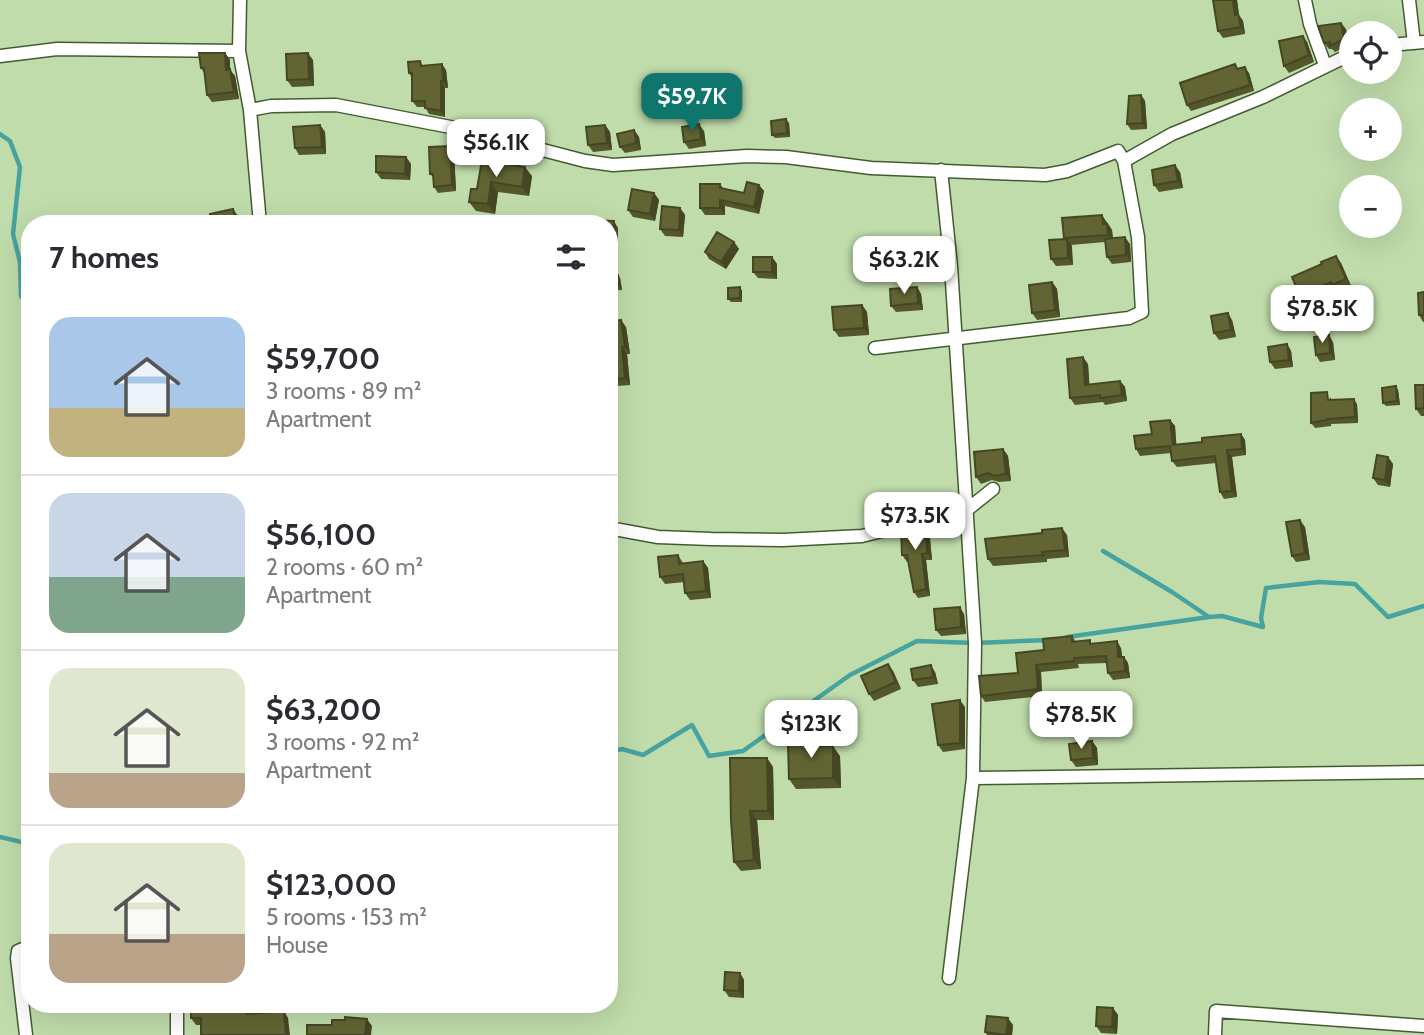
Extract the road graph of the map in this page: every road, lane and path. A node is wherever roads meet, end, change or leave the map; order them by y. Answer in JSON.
{"nodes":[{"id":1,"x":240,"y":0,"type":"edge"},
{"id":2,"x":1305,"y":0,"type":"edge"},
{"id":3,"x":1409,"y":0,"type":"edge"},
{"id":4,"x":1419,"y":42,"type":"edge"},
{"id":5,"x":239,"y":51,"type":"junction"},
{"id":6,"x":0,"y":56,"type":"edge"},
{"id":7,"x":1339,"y":59,"type":"edge"},
{"id":8,"x":1325,"y":65,"type":"junction"},
{"id":9,"x":250,"y":110,"type":"junction"},
{"id":10,"x":1124,"y":161,"type":"junction"},
{"id":11,"x":941,"y":170,"type":"junction"},
{"id":12,"x":259,"y":215,"type":"edge"},
{"id":13,"x":955,"y":339,"type":"junction"},
{"id":14,"x":875,"y":348,"type":"dead end"},
{"id":15,"x":993,"y":489,"type":"dead end"},
{"id":16,"x":968,"y":509,"type":"junction"},
{"id":17,"x":618,"y":530,"type":"edge"},
{"id":18,"x":1424,"y":772,"type":"edge"},
{"id":19,"x":973,"y":778,"type":"junction"},
{"id":20,"x":21,"y":950,"type":"edge"},
{"id":21,"x":949,"y":978,"type":"dead end"},
{"id":22,"x":21,"y":992,"type":"edge"},
{"id":23,"x":23,"y":1013,"type":"edge"},
{"id":24,"x":177,"y":1013,"type":"edge"},
{"id":25,"x":1424,"y":1026,"type":"edge"},
{"id":26,"x":26,"y":1035,"type":"edge"},
{"id":27,"x":177,"y":1035,"type":"edge"},
{"id":28,"x":1215,"y":1035,"type":"edge"}],
"edges":[{"from":1,"to":5,"type":"street"},
{"from":2,"to":8,"type":"street"},
{"from":3,"to":4,"type":"street"},
{"from":5,"to":6,"type":"street"},
{"from":5,"to":9,"type":"street"},
{"from":7,"to":8,"type":"street"},
{"from":8,"to":10,"type":"street"},
{"from":9,"to":11,"type":"street"},
{"from":9,"to":12,"type":"street"},
{"from":10,"to":11,"type":"street"},
{"from":10,"to":13,"type":"street"},
{"from":11,"to":13,"type":"street"},
{"from":13,"to":14,"type":"street"},
{"from":13,"to":16,"type":"street"},
{"from":15,"to":16,"type":"street"},
{"from":16,"to":17,"type":"street"},
{"from":16,"to":19,"type":"street"},
{"from":18,"to":19,"type":"street"},
{"from":19,"to":21,"type":"street"},
{"from":20,"to":22,"type":"street"},
{"from":23,"to":26,"type":"street"},
{"from":24,"to":27,"type":"street"},
{"from":25,"to":28,"type":"street"}]}
